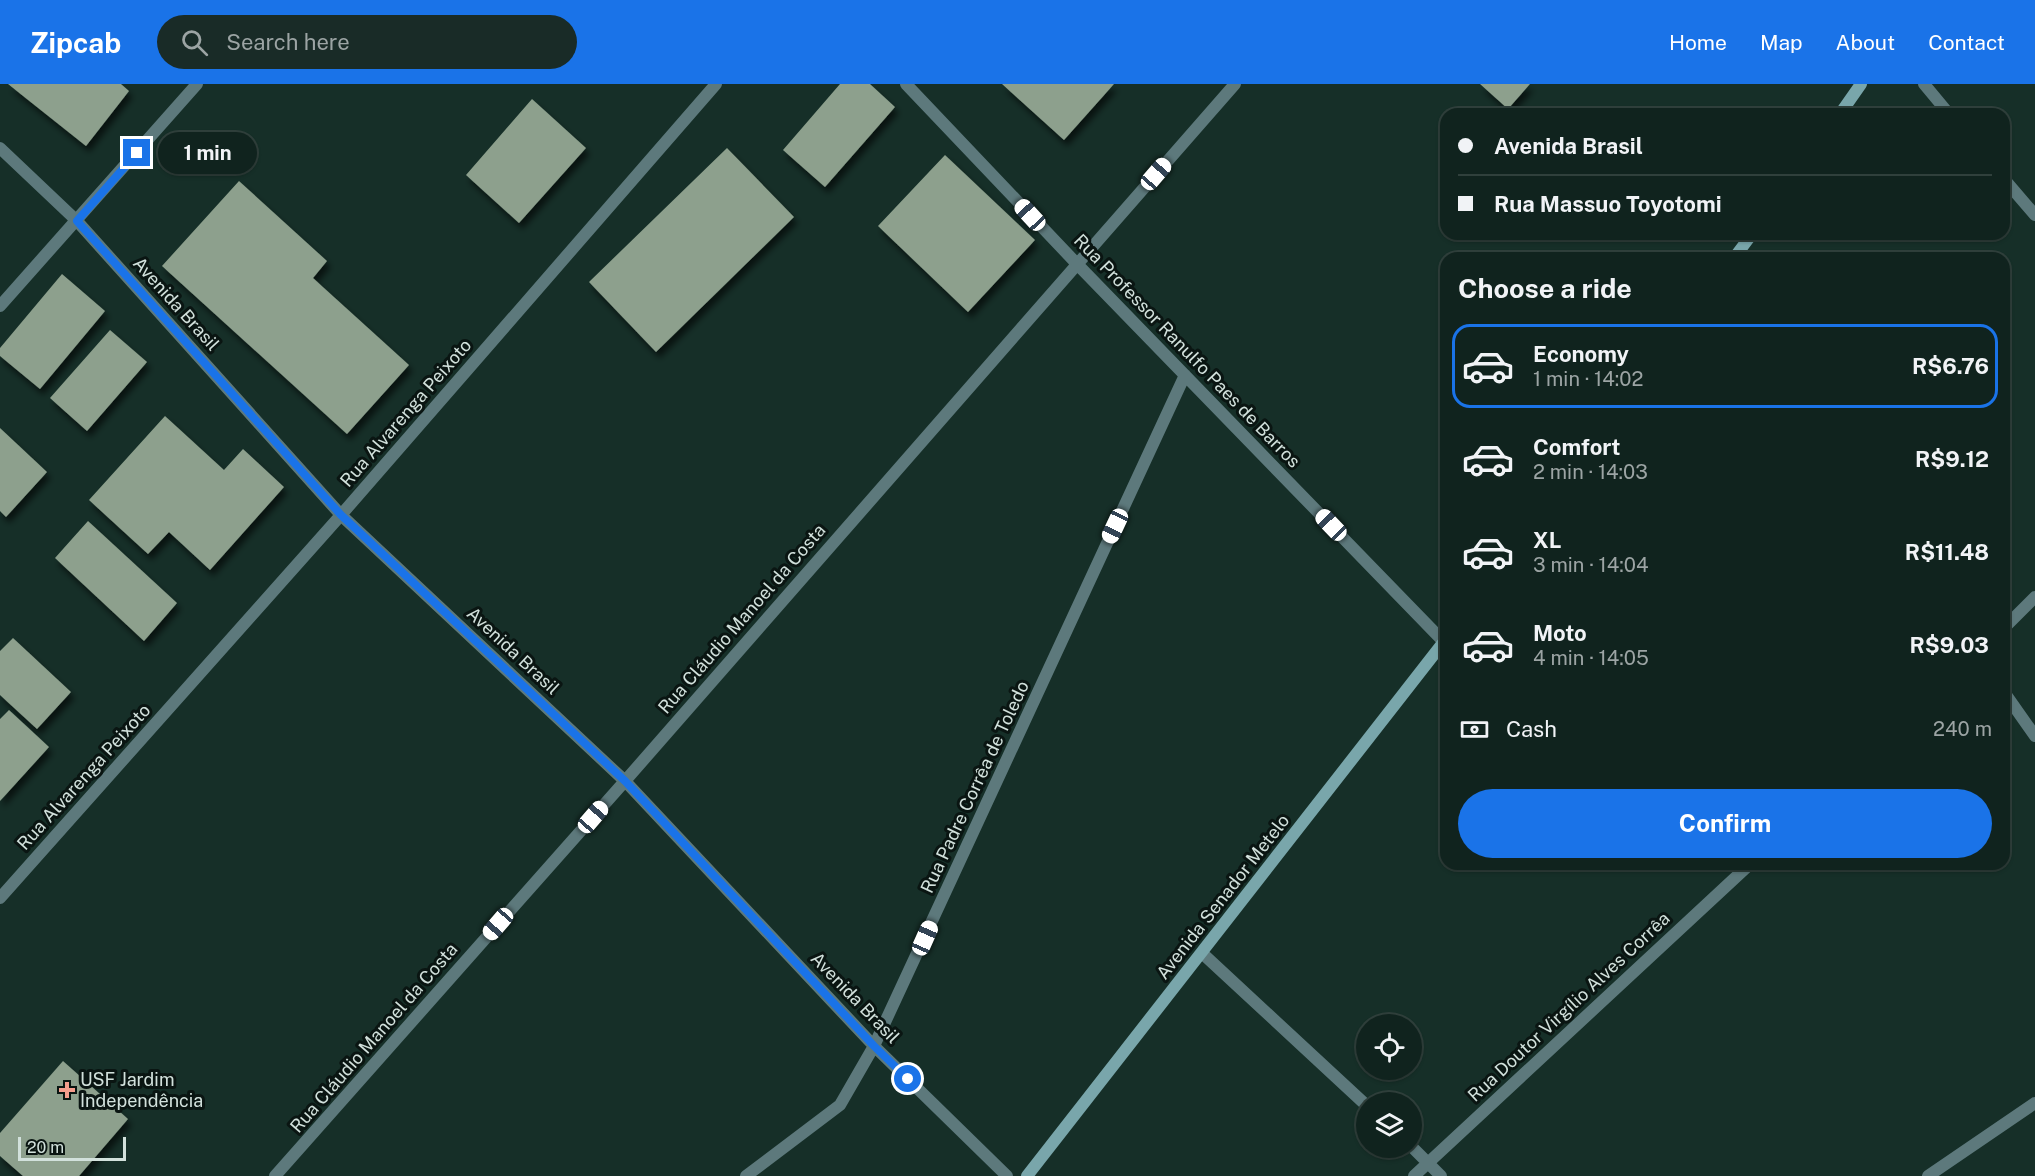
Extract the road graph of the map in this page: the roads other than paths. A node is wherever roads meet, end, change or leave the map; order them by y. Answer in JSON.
{"nodes":[{"id":1,"x":197,"y":84,"type":"edge"},
{"id":2,"x":717,"y":84,"type":"edge"},
{"id":3,"x":906,"y":84,"type":"edge"},
{"id":4,"x":1235,"y":84,"type":"edge"},
{"id":5,"x":1861,"y":84,"type":"edge"},
{"id":6,"x":1924,"y":84,"type":"edge"},
{"id":7,"x":1844,"y":108,"type":"edge"},
{"id":8,"x":1944,"y":108,"type":"edge"},
{"id":9,"x":0,"y":148,"type":"edge"},
{"id":10,"x":2010,"y":185,"type":"edge"},
{"id":11,"x":2035,"y":215,"type":"edge"},
{"id":12,"x":77,"y":221,"type":"junction"},
{"id":13,"x":1077,"y":264,"type":"junction"},
{"id":14,"x":0,"y":306,"type":"edge"},
{"id":15,"x":1185,"y":375,"type":"junction"},
{"id":16,"x":341,"y":515,"type":"junction"},
{"id":17,"x":2035,"y":597,"type":"edge"},
{"id":18,"x":2010,"y":622,"type":"edge"},
{"id":19,"x":1440,"y":635,"type":"edge"},
{"id":20,"x":1440,"y":646,"type":"edge"},
{"id":21,"x":2010,"y":701,"type":"edge"},
{"id":22,"x":2035,"y":736,"type":"edge"},
{"id":23,"x":625,"y":781,"type":"junction"},
{"id":24,"x":1744,"y":870,"type":"edge"},
{"id":25,"x":0,"y":898,"type":"edge"},
{"id":26,"x":1202,"y":953,"type":"junction"},
{"id":27,"x":874,"y":1046,"type":"junction"},
{"id":28,"x":1356,"y":1096,"type":"edge"},
{"id":29,"x":2035,"y":1103,"type":"edge"},
{"id":30,"x":1422,"y":1156,"type":"edge"},
{"id":31,"x":1428,"y":1162,"type":"junction"},
{"id":32,"x":275,"y":1176,"type":"edge"},
{"id":33,"x":746,"y":1176,"type":"edge"},
{"id":34,"x":1007,"y":1176,"type":"edge"},
{"id":35,"x":1027,"y":1176,"type":"edge"},
{"id":36,"x":1414,"y":1176,"type":"edge"},
{"id":37,"x":1441,"y":1176,"type":"edge"},
{"id":38,"x":1928,"y":1176,"type":"edge"}],
"edges":[{"from":1,"to":12,"type":"street"},
{"from":2,"to":16,"type":"street","name":"Rua Alvarenga Peixoto"},
{"from":3,"to":13,"type":"street","name":"Rua Professor Ranulfo Paes de Barros"},
{"from":4,"to":13,"type":"street","name":"Rua Cláudio Manoel da Costa"},
{"from":5,"to":7,"type":"main road"},
{"from":6,"to":8,"type":"street"},
{"from":9,"to":12,"type":"street","name":"Avenida Brasil"},
{"from":10,"to":11,"type":"street"},
{"from":12,"to":14,"type":"street"},
{"from":12,"to":16,"type":"street","name":"Avenida Brasil"},
{"from":13,"to":15,"type":"street","name":"Rua Professor Ranulfo Paes de Barros"},
{"from":13,"to":23,"type":"street","name":"Rua Cláudio Manoel da Costa"},
{"from":15,"to":19,"type":"street","name":"Rua Professor Ranulfo Paes de Barros"},
{"from":15,"to":27,"type":"street","name":"Rua Padre Corrêa de Toledo"},
{"from":16,"to":23,"type":"street","name":"Avenida Brasil"},
{"from":16,"to":25,"type":"street","name":"Rua Alvarenga Peixoto"},
{"from":17,"to":18,"type":"street"},
{"from":20,"to":26,"type":"main road","name":"Avenida Senador Metelo"},
{"from":21,"to":22,"type":"street"},
{"from":23,"to":27,"type":"street","name":"Avenida Brasil"},
{"from":23,"to":32,"type":"street","name":"Rua Cláudio Manoel da Costa"},
{"from":24,"to":31,"type":"street","name":"Rua Doutor Virgílio Alves Corrêa"},
{"from":26,"to":28,"type":"street"},
{"from":26,"to":35,"type":"main road","name":"Avenida Senador Metelo"},
{"from":27,"to":33,"type":"street","name":"Rua Padre Corrêa de Toledo"},
{"from":27,"to":34,"type":"street","name":"Avenida Brasil"},
{"from":29,"to":38,"type":"street"},
{"from":30,"to":31,"type":"street"},
{"from":31,"to":36,"type":"street","name":"Rua Doutor Virgílio Alves Corrêa"},
{"from":31,"to":37,"type":"street"}]}
